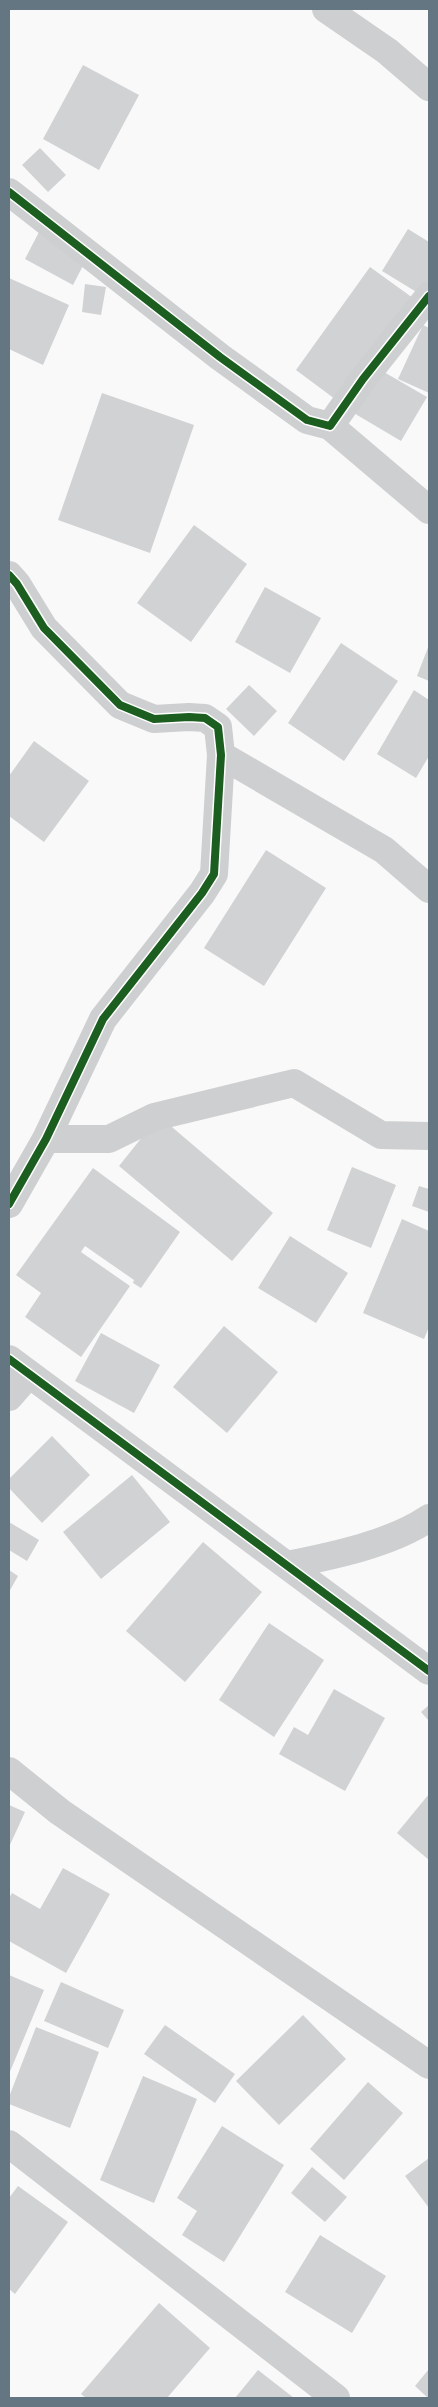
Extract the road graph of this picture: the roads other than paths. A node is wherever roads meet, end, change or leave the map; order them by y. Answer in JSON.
{"nodes":[{"id":1,"x":326,"y":9,"type":"edge"},
{"id":2,"x":429,"y":88,"type":"edge"},
{"id":3,"x":9,"y":192,"type":"edge"},
{"id":4,"x":429,"y":296,"type":"edge"},
{"id":5,"x":330,"y":426,"type":"junction"},
{"id":6,"x":429,"y":510,"type":"edge"},
{"id":7,"x":9,"y":575,"type":"edge"},
{"id":8,"x":221,"y":755,"type":"junction"},
{"id":9,"x":429,"y":889,"type":"edge"},
{"id":10,"x":429,"y":1136,"type":"edge"},
{"id":11,"x":46,"y":1139,"type":"junction"},
{"id":12,"x":9,"y":1204,"type":"edge"},
{"id":13,"x":19,"y":1366,"type":"edge"},
{"id":14,"x":9,"y":1397,"type":"edge"},
{"id":15,"x":429,"y":1518,"type":"edge"},
{"id":16,"x":287,"y":1565,"type":"junction"},
{"id":17,"x":429,"y":1671,"type":"edge"},
{"id":18,"x":9,"y":1772,"type":"edge"},
{"id":19,"x":429,"y":2065,"type":"edge"},
{"id":20,"x":9,"y":2144,"type":"edge"},
{"id":21,"x":336,"y":2398,"type":"edge"}],
"edges":[{"from":1,"to":2,"type":"street"},
{"from":3,"to":5,"type":"street"},
{"from":4,"to":5,"type":"street"},
{"from":5,"to":6,"type":"street"},
{"from":7,"to":8,"type":"street"},
{"from":8,"to":9,"type":"street"},
{"from":8,"to":11,"type":"street"},
{"from":10,"to":11,"type":"street"},
{"from":11,"to":12,"type":"street"},
{"from":13,"to":14,"type":"street"},
{"from":13,"to":16,"type":"street"},
{"from":15,"to":16,"type":"street"},
{"from":16,"to":17,"type":"street"},
{"from":18,"to":19,"type":"street"},
{"from":20,"to":21,"type":"street"}]}
